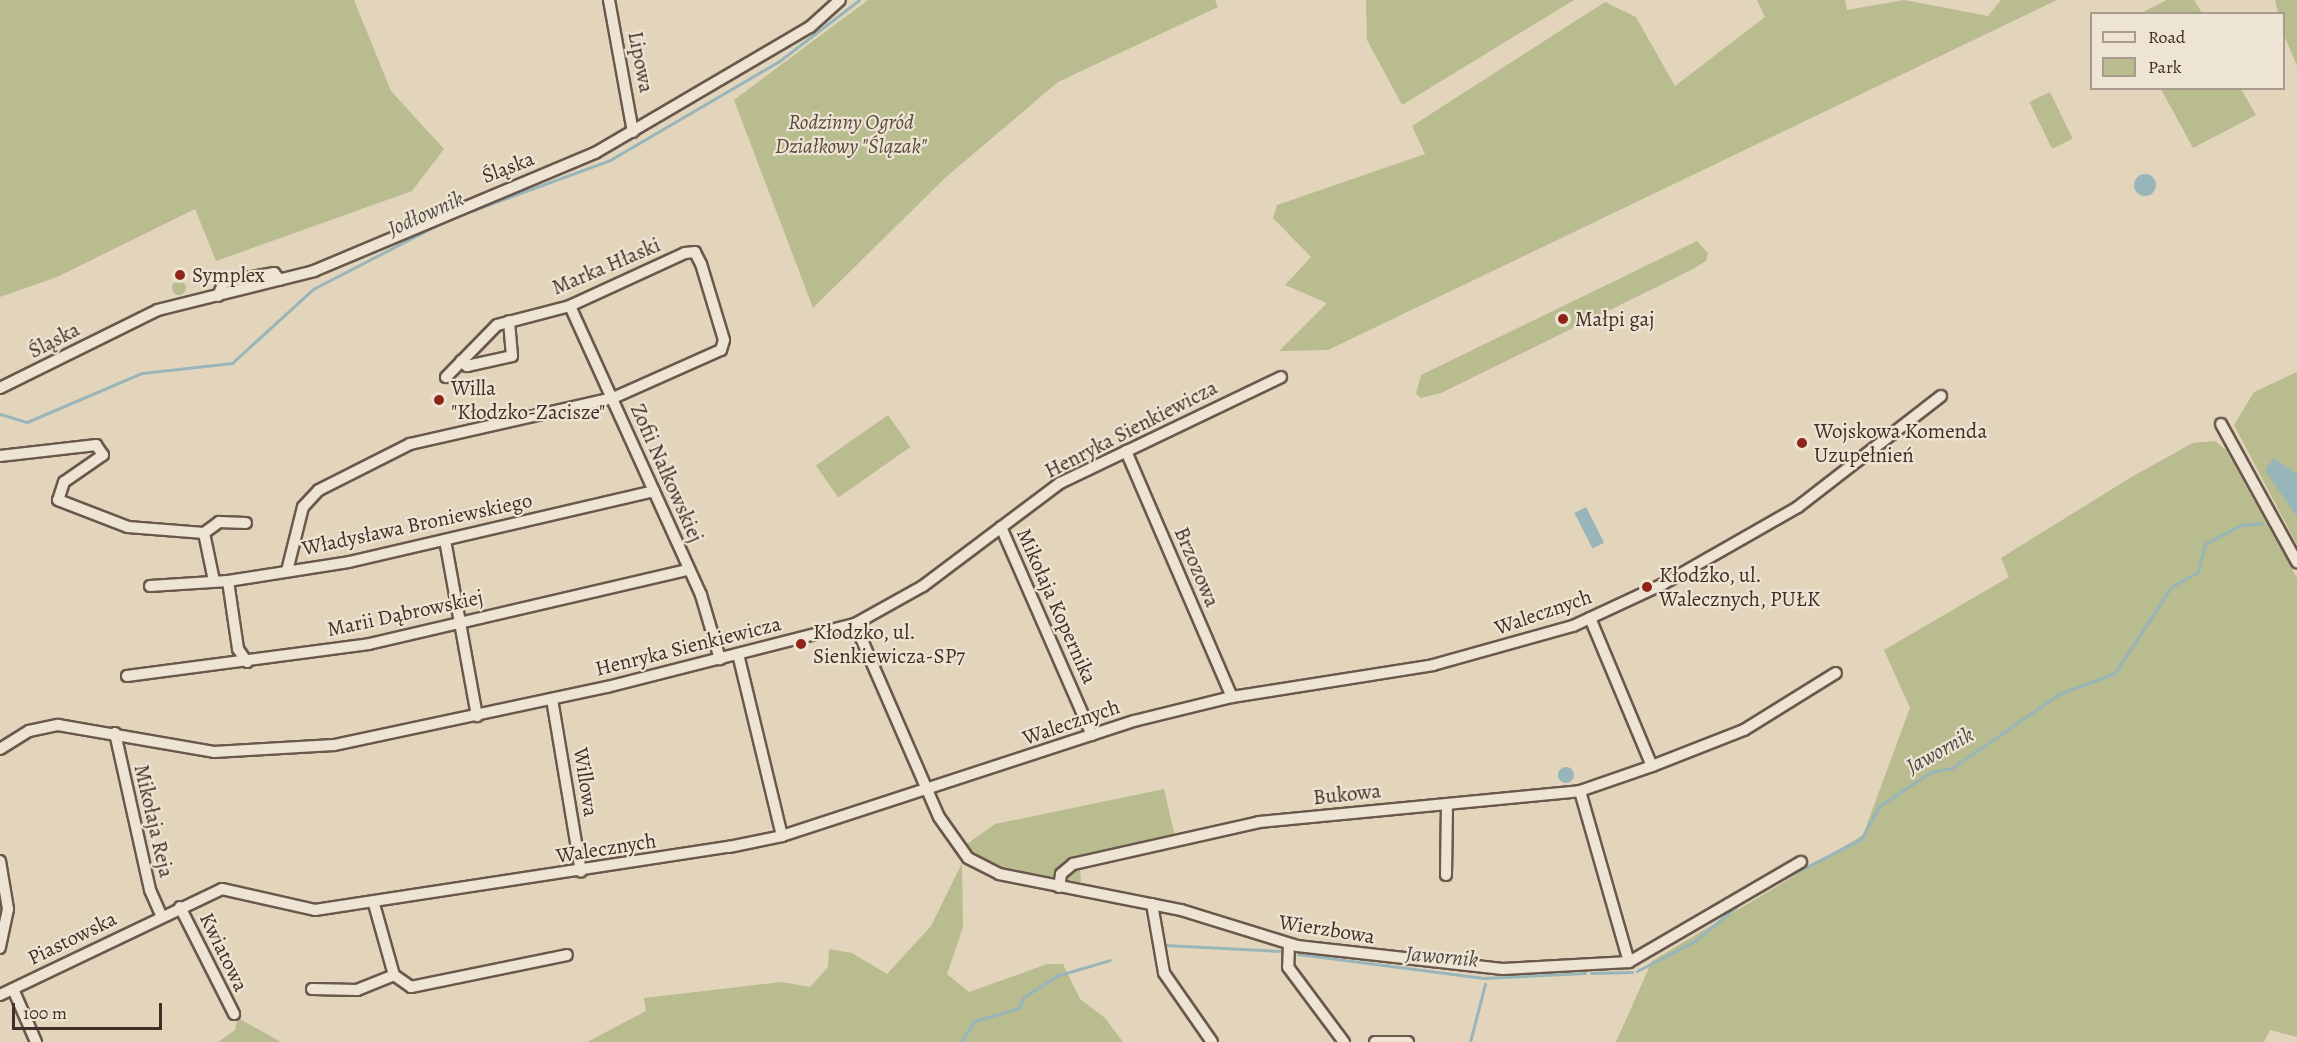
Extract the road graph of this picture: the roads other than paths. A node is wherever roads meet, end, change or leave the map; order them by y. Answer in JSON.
{"nodes":[{"id":1,"x":609,"y":0,"type":"edge"},
{"id":2,"x":840,"y":0,"type":"edge"},
{"id":3,"x":633,"y":132,"type":"junction"},
{"id":4,"x":570,"y":306,"type":"junction"},
{"id":5,"x":508,"y":321,"type":"junction"},
{"id":6,"x":461,"y":361,"type":"junction"},
{"id":7,"x":446,"y":376,"type":"dead end"},
{"id":8,"x":1281,"y":377,"type":"dead end"},
{"id":9,"x":0,"y":388,"type":"edge"},
{"id":10,"x":1941,"y":396,"type":"dead end"},
{"id":11,"x":613,"y":398,"type":"junction"},
{"id":12,"x":2221,"y":424,"type":"dead end"},
{"id":13,"x":1126,"y":451,"type":"junction"},
{"id":14,"x":0,"y":456,"type":"edge"},
{"id":15,"x":654,"y":491,"type":"junction"},
{"id":16,"x":246,"y":524,"type":"dead end"},
{"id":17,"x":1001,"y":527,"type":"junction"},
{"id":18,"x":204,"y":533,"type":"junction"},
{"id":19,"x":446,"y":540,"type":"junction"},
{"id":20,"x":2297,"y":562,"type":"edge"},
{"id":21,"x":288,"y":570,"type":"junction"},
{"id":22,"x":688,"y":570,"type":"junction"},
{"id":23,"x":214,"y":581,"type":"junction"},
{"id":24,"x":228,"y":582,"type":"junction"},
{"id":25,"x":150,"y":586,"type":"dead end"},
{"id":26,"x":1590,"y":618,"type":"junction"},
{"id":27,"x":463,"y":621,"type":"junction"},
{"id":28,"x":855,"y":624,"type":"junction"},
{"id":29,"x":738,"y":654,"type":"junction"},
{"id":30,"x":720,"y":659,"type":"junction"},
{"id":31,"x":247,"y":662,"type":"junction"},
{"id":32,"x":1836,"y":673,"type":"dead end"},
{"id":33,"x":127,"y":676,"type":"dead end"},
{"id":34,"x":1232,"y":697,"type":"junction"},
{"id":35,"x":552,"y":699,"type":"junction"},
{"id":36,"x":477,"y":716,"type":"junction"},
{"id":37,"x":115,"y":733,"type":"junction"},
{"id":38,"x":1092,"y":735,"type":"junction"},
{"id":39,"x":0,"y":749,"type":"edge"},
{"id":40,"x":1652,"y":766,"type":"junction"},
{"id":41,"x":928,"y":790,"type":"junction"},
{"id":42,"x":1580,"y":791,"type":"junction"},
{"id":43,"x":1447,"y":804,"type":"junction"},
{"id":44,"x":782,"y":836,"type":"junction"},
{"id":45,"x":0,"y":861,"type":"edge"},
{"id":46,"x":1801,"y":862,"type":"dead end"},
{"id":47,"x":581,"y":872,"type":"junction"},
{"id":48,"x":1446,"y":875,"type":"dead end"},
{"id":49,"x":1059,"y":887,"type":"junction"},
{"id":50,"x":374,"y":904,"type":"junction"},
{"id":51,"x":1152,"y":904,"type":"junction"},
{"id":52,"x":180,"y":907,"type":"junction"},
{"id":53,"x":161,"y":915,"type":"junction"},
{"id":54,"x":1289,"y":944,"type":"junction"},
{"id":55,"x":0,"y":948,"type":"edge"},
{"id":56,"x":567,"y":955,"type":"dead end"},
{"id":57,"x":1629,"y":962,"type":"junction"},
{"id":58,"x":394,"y":975,"type":"junction"},
{"id":59,"x":13,"y":988,"type":"junction"},
{"id":60,"x":312,"y":989,"type":"dead end"},
{"id":61,"x":0,"y":995,"type":"edge"},
{"id":62,"x":234,"y":1014,"type":"dead end"},
{"id":63,"x":35,"y":1042,"type":"edge"},
{"id":64,"x":1212,"y":1042,"type":"edge"},
{"id":65,"x":1344,"y":1042,"type":"edge"},
{"id":66,"x":1375,"y":1042,"type":"edge"},
{"id":67,"x":1408,"y":1042,"type":"edge"}],
"edges":[{"from":1,"to":3,"type":"street","name":"Lipowa"},
{"from":2,"to":3,"type":"street","name":"Śląska"},
{"from":3,"to":9,"type":"street","name":"Śląska"},
{"from":4,"to":5,"type":"street","name":"Marka Hłaski"},
{"from":4,"to":11,"type":"street","name":"Zofii Nałkowskiej"},
{"from":4,"to":11,"type":"street","name":"Marka Hłaski"},
{"from":5,"to":6,"type":"street","name":"Marka Hłaski"},
{"from":5,"to":6,"type":"street"},
{"from":6,"to":7,"type":"street","name":"Marka Hłaski"},
{"from":8,"to":13,"type":"street","name":"Henryka Sienkiewicza"},
{"from":10,"to":26,"type":"street","name":"Walecznych"},
{"from":11,"to":15,"type":"street","name":"Zofii Nałkowskiej"},
{"from":11,"to":21,"type":"street"},
{"from":12,"to":20,"type":"street"},
{"from":13,"to":17,"type":"street","name":"Henryka Sienkiewicza"},
{"from":13,"to":34,"type":"street","name":"Brzozowa"},
{"from":14,"to":18,"type":"street"},
{"from":15,"to":19,"type":"street","name":"Władysława Broniewskiego"},
{"from":15,"to":22,"type":"street","name":"Zofii Nałkowskiej"},
{"from":16,"to":18,"type":"street"},
{"from":17,"to":28,"type":"street","name":"Henryka Sienkiewicza"},
{"from":17,"to":38,"type":"street","name":"Mikołaja Kopernika"},
{"from":18,"to":23,"type":"street"},
{"from":19,"to":21,"type":"street","name":"Władysława Broniewskiego"},
{"from":19,"to":27,"type":"street"},
{"from":21,"to":24,"type":"street","name":"Władysława Broniewskiego"},
{"from":22,"to":27,"type":"street","name":"Marii Dąbrowskiej"},
{"from":22,"to":30,"type":"street","name":"Zofii Nałkowskiej"},
{"from":23,"to":24,"type":"street","name":"Władysława Broniewskiego"},
{"from":23,"to":25,"type":"street","name":"Władysława Broniewskiego"},
{"from":24,"to":31,"type":"street"},
{"from":26,"to":34,"type":"street","name":"Walecznych"},
{"from":26,"to":40,"type":"street"},
{"from":27,"to":31,"type":"street","name":"Marii Dąbrowskiej"},
{"from":27,"to":36,"type":"street"},
{"from":28,"to":29,"type":"street","name":"Henryka Sienkiewicza"},
{"from":28,"to":41,"type":"street","name":"Wierzbowa"},
{"from":29,"to":30,"type":"street","name":"Henryka Sienkiewicza"},
{"from":29,"to":44,"type":"street"},
{"from":30,"to":35,"type":"street","name":"Henryka Sienkiewicza"},
{"from":31,"to":33,"type":"street","name":"Marii Dąbrowskiej"},
{"from":32,"to":40,"type":"street","name":"Bukowa"},
{"from":34,"to":38,"type":"street","name":"Walecznych"},
{"from":35,"to":36,"type":"street","name":"Henryka Sienkiewicza"},
{"from":35,"to":47,"type":"street","name":"Willowa"},
{"from":36,"to":37,"type":"street","name":"Henryka Sienkiewicza"},
{"from":37,"to":39,"type":"street","name":"Henryka Sienkiewicza"},
{"from":37,"to":53,"type":"street","name":"Mikołaja Reja"},
{"from":38,"to":41,"type":"street","name":"Walecznych"},
{"from":40,"to":42,"type":"street","name":"Bukowa"},
{"from":41,"to":44,"type":"street","name":"Walecznych"},
{"from":41,"to":49,"type":"street","name":"Wierzbowa"},
{"from":42,"to":43,"type":"street","name":"Bukowa"},
{"from":42,"to":57,"type":"street"},
{"from":43,"to":48,"type":"street"},
{"from":43,"to":49,"type":"street","name":"Bukowa"},
{"from":44,"to":47,"type":"street","name":"Walecznych"},
{"from":45,"to":55,"type":"street"},
{"from":46,"to":57,"type":"street"},
{"from":47,"to":50,"type":"street","name":"Walecznych"},
{"from":49,"to":51,"type":"street","name":"Wierzbowa"},
{"from":50,"to":52,"type":"street","name":"Walecznych"},
{"from":50,"to":58,"type":"street"},
{"from":51,"to":54,"type":"street","name":"Wierzbowa"},
{"from":51,"to":64,"type":"street"},
{"from":52,"to":53,"type":"street","name":"Walecznych"},
{"from":52,"to":62,"type":"street","name":"Kwiatowa"},
{"from":53,"to":59,"type":"street","name":"Piastowska"},
{"from":54,"to":57,"type":"street","name":"Wierzbowa"},
{"from":54,"to":65,"type":"street"},
{"from":56,"to":58,"type":"street"},
{"from":58,"to":60,"type":"street"},
{"from":59,"to":61,"type":"street","name":"Piastowska"},
{"from":59,"to":63,"type":"street"},
{"from":66,"to":67,"type":"street"}]}
